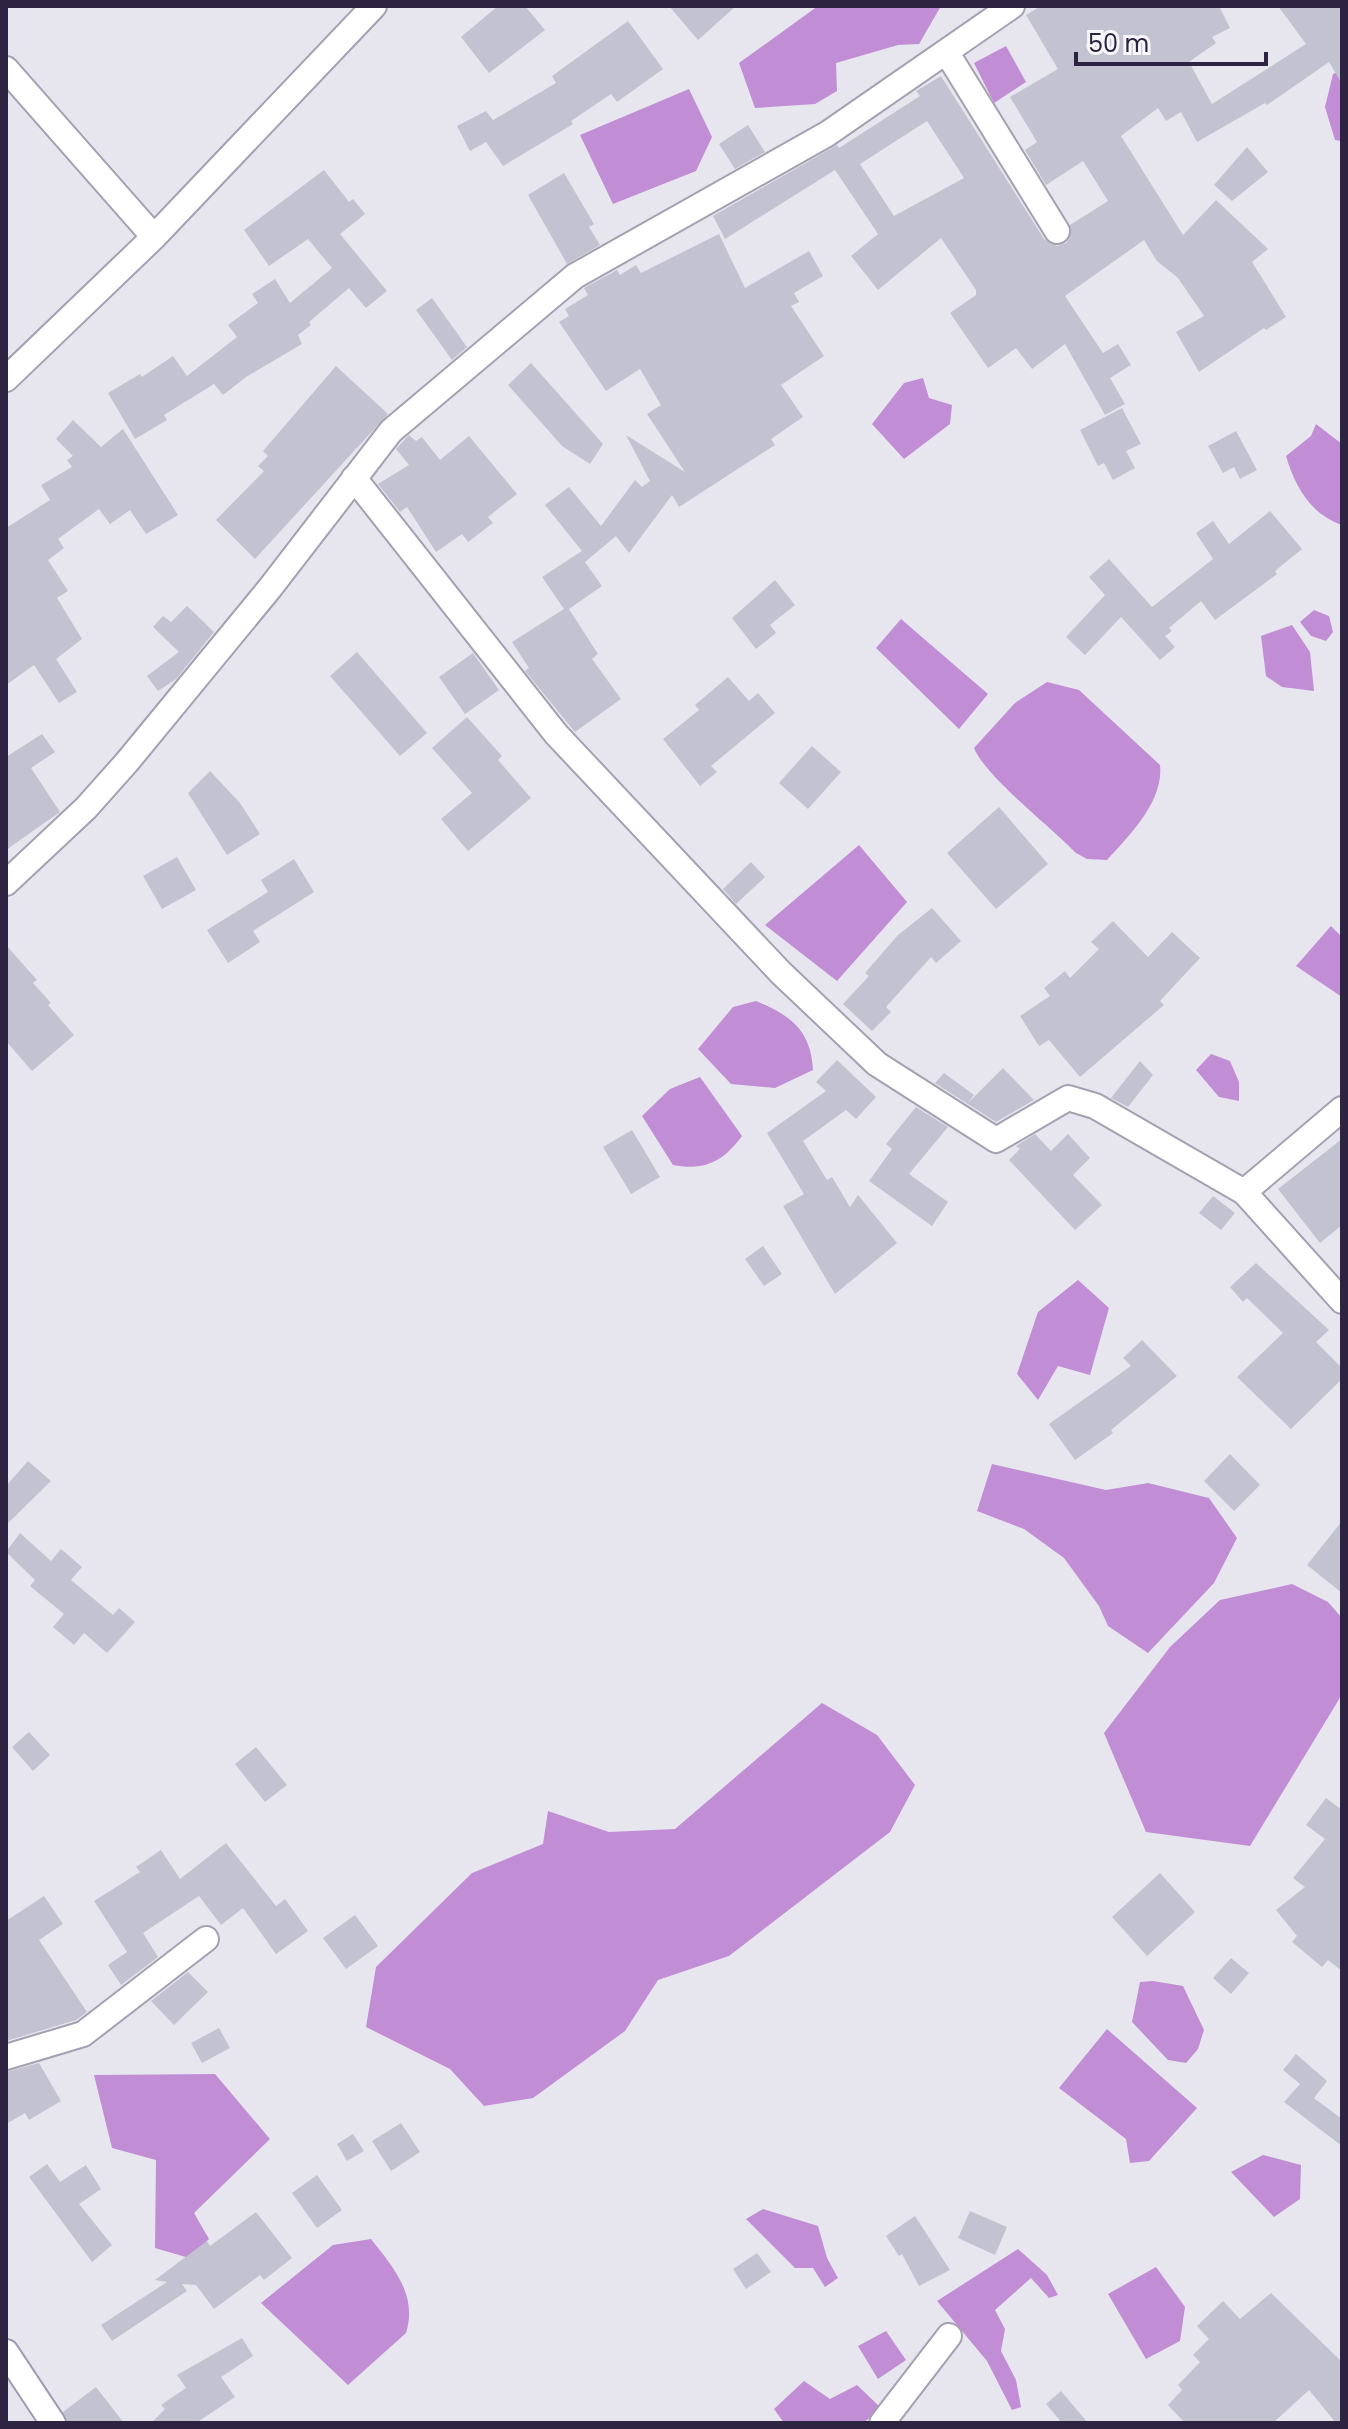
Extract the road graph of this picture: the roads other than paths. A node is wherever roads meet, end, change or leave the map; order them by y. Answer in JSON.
{"nodes":[{"id":1,"x":374,"y":6,"type":"edge"},
{"id":2,"x":1012,"y":6,"type":"edge"},
{"id":3,"x":947,"y":53,"type":"junction"},
{"id":4,"x":6,"y":69,"type":"edge"},
{"id":5,"x":1057,"y":231,"type":"dead end"},
{"id":6,"x":154,"y":237,"type":"junction"},
{"id":7,"x":6,"y":379,"type":"edge"},
{"id":8,"x":354,"y":478,"type":"junction"},
{"id":9,"x":6,"y":883,"type":"edge"},
{"id":10,"x":1342,"y":1109,"type":"edge"},
{"id":11,"x":1244,"y":1192,"type":"junction"},
{"id":12,"x":1342,"y":1301,"type":"edge"},
{"id":13,"x":206,"y":1939,"type":"dead end"},
{"id":14,"x":6,"y":2057,"type":"edge"},
{"id":15,"x":949,"y":2336,"type":"dead end"},
{"id":16,"x":6,"y":2352,"type":"edge"},
{"id":17,"x":53,"y":2423,"type":"edge"},
{"id":18,"x":882,"y":2423,"type":"edge"}],
"edges":[{"from":1,"to":6,"type":"street"},
{"from":2,"to":3,"type":"street"},
{"from":3,"to":5,"type":"street"},
{"from":3,"to":8,"type":"street"},
{"from":4,"to":6,"type":"street"},
{"from":6,"to":7,"type":"street"},
{"from":8,"to":9,"type":"street"},
{"from":8,"to":11,"type":"street"},
{"from":10,"to":11,"type":"street"},
{"from":11,"to":12,"type":"street"},
{"from":13,"to":14,"type":"street"},
{"from":15,"to":18,"type":"street"},
{"from":16,"to":17,"type":"street"}]}
